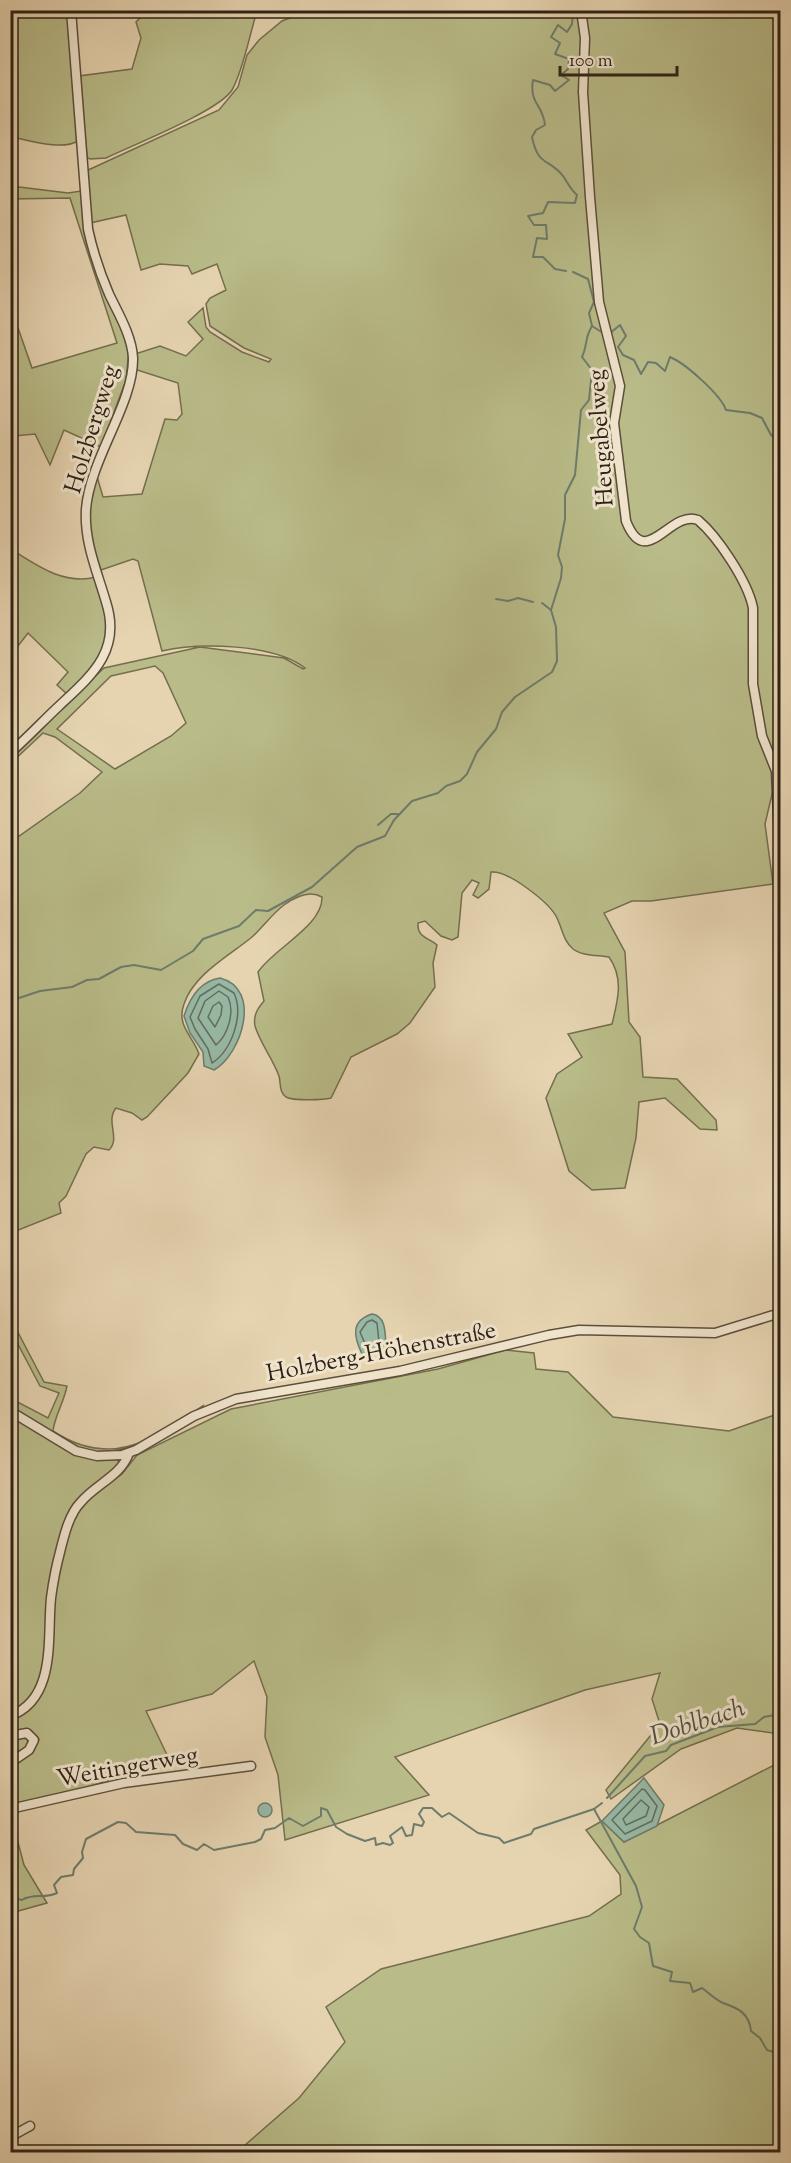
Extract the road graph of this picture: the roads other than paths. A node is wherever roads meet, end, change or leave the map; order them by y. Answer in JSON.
{"nodes":[{"id":1,"x":71,"y":10,"type":"edge"},
{"id":2,"x":580,"y":10,"type":"edge"},
{"id":3,"x":10,"y":753,"type":"edge"},
{"id":4,"x":780,"y":861,"type":"edge"},
{"id":5,"x":780,"y":1313,"type":"edge"},
{"id":6,"x":10,"y":1411,"type":"edge"},
{"id":7,"x":129,"y":1454,"type":"junction"},
{"id":8,"x":10,"y":1716,"type":"edge"},
{"id":9,"x":10,"y":1736,"type":"edge"},
{"id":10,"x":10,"y":1762,"type":"edge"},
{"id":11,"x":252,"y":1766,"type":"dead end"},
{"id":12,"x":10,"y":1809,"type":"edge"},
{"id":13,"x":30,"y":2126,"type":"dead end"},
{"id":14,"x":10,"y":2137,"type":"edge"}],
"edges":[{"from":1,"to":3,"type":"street","name":"Holzbergweg"},
{"from":2,"to":4,"type":"street","name":"Heugabelweg"},
{"from":5,"to":7,"type":"street","name":"Holzberg-Höhenstraße"},
{"from":6,"to":7,"type":"street","name":"Holzberg-Höhenstraße"},
{"from":7,"to":8,"type":"street"},
{"from":9,"to":10,"type":"street"},
{"from":11,"to":12,"type":"street","name":"Weitingerweg"},
{"from":13,"to":14,"type":"street"}]}
